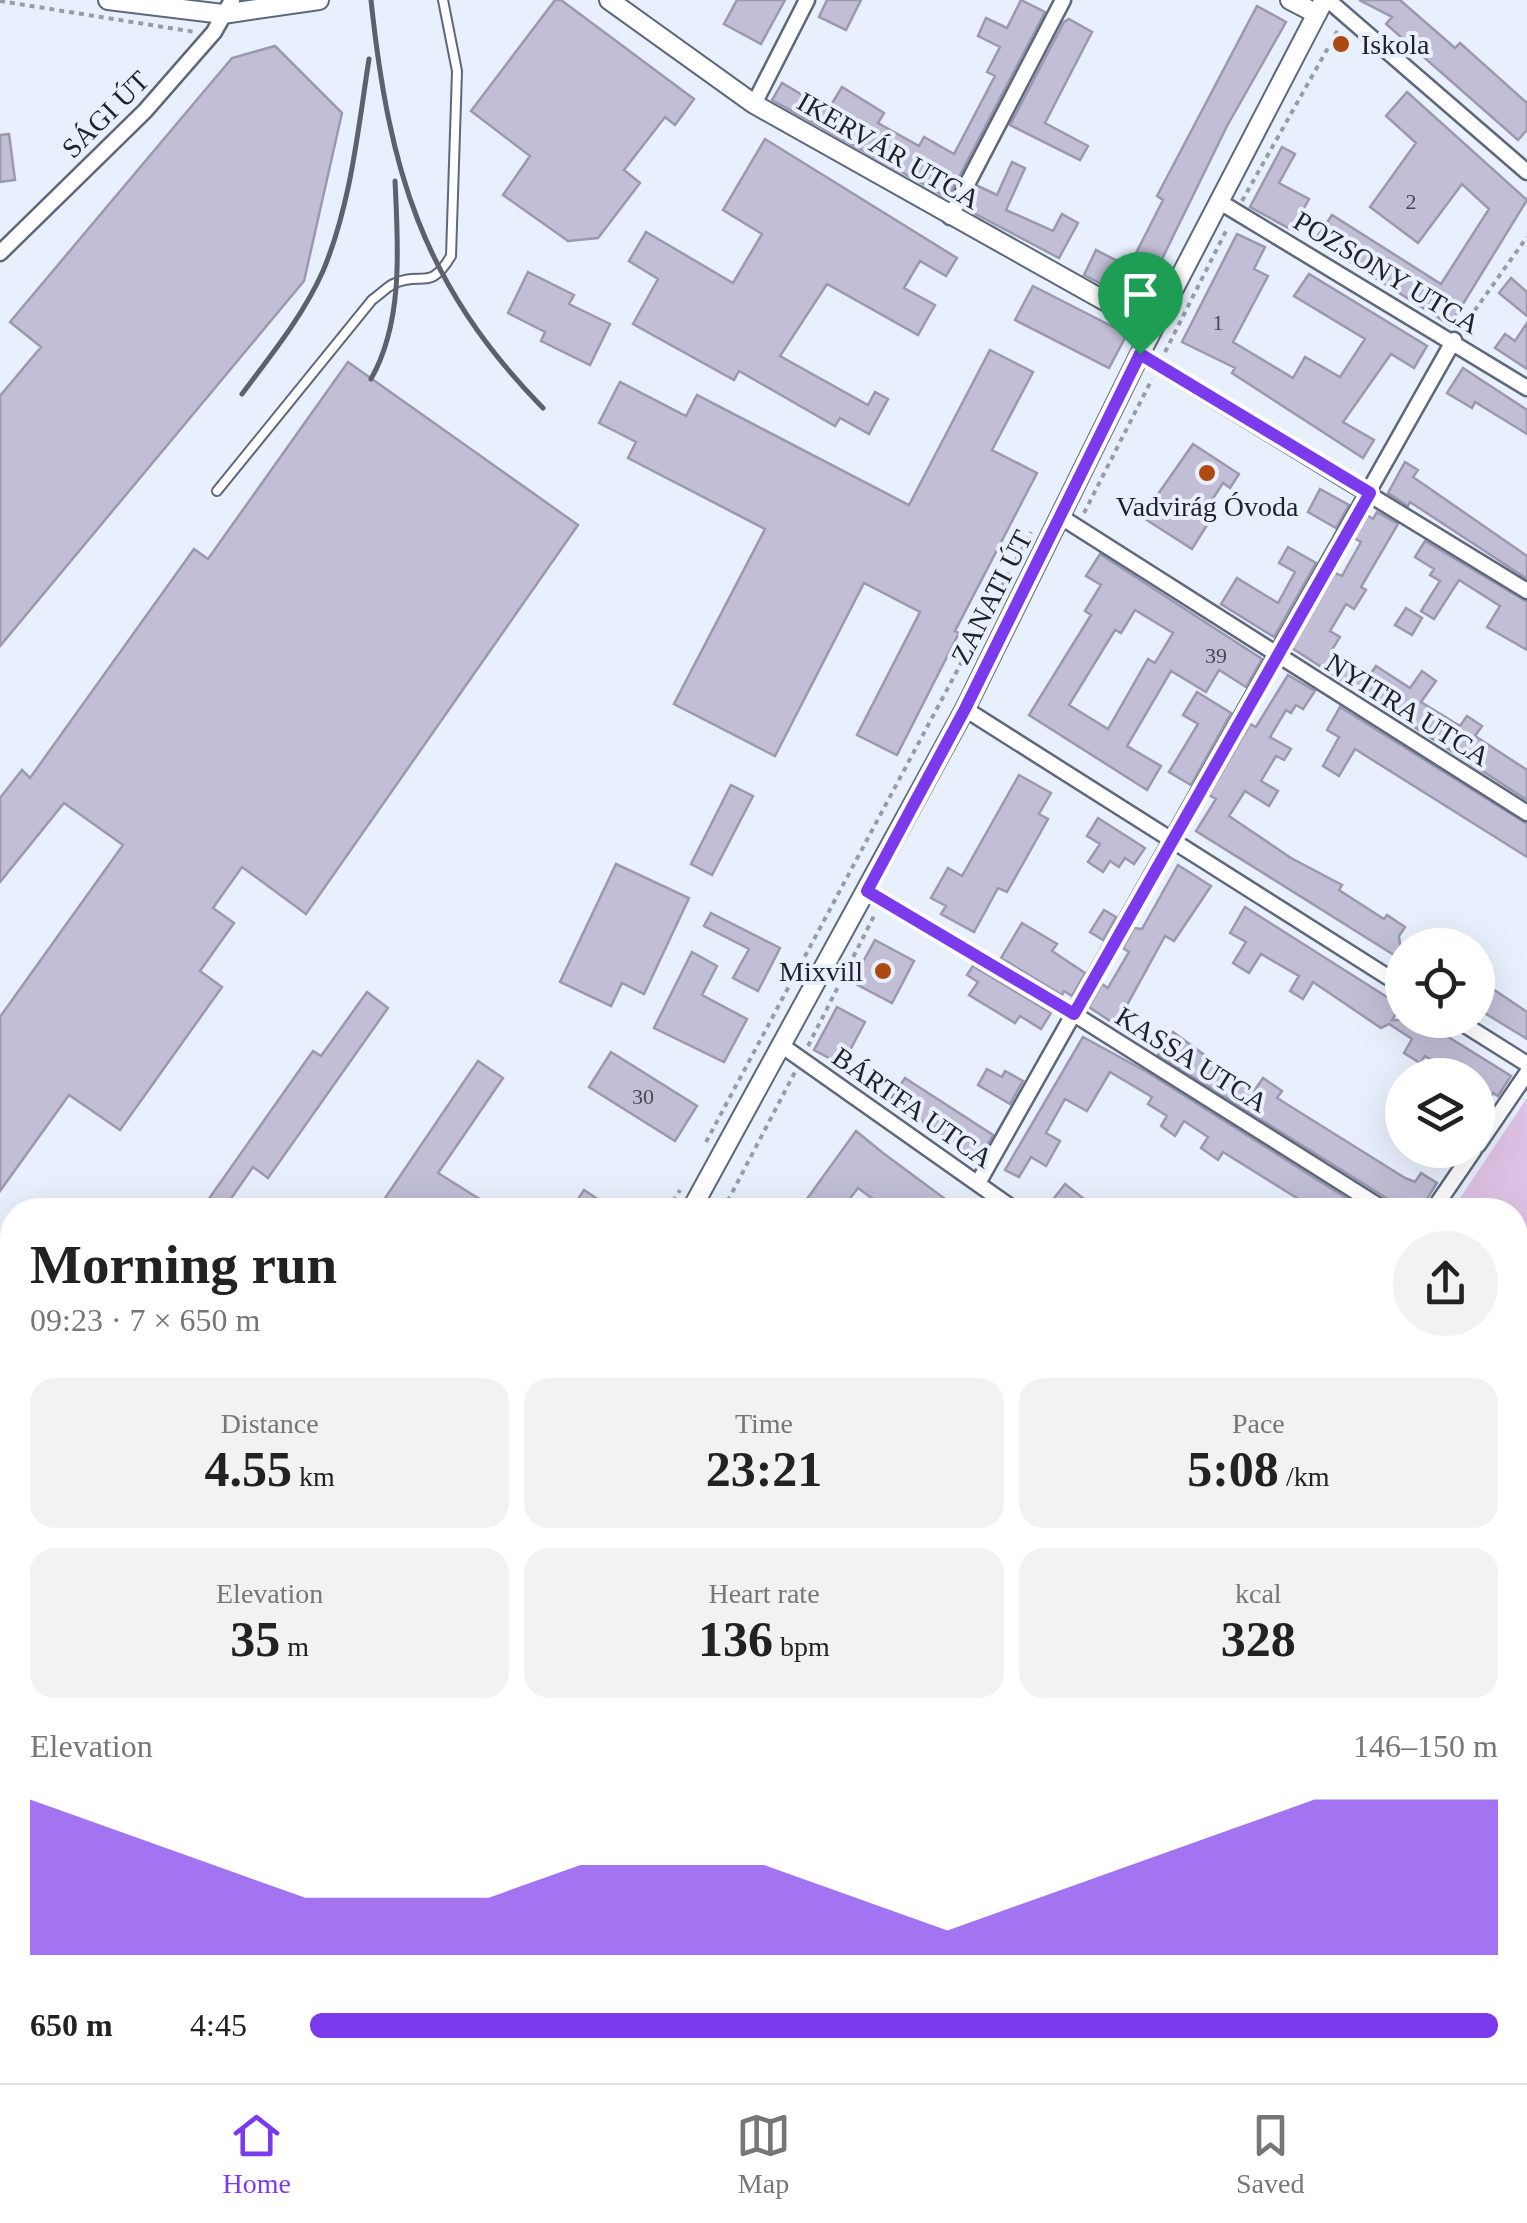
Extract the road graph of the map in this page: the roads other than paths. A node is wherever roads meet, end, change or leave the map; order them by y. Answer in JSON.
{"nodes":[{"id":1,"x":108,"y":0,"type":"edge"},
{"id":2,"x":319,"y":0,"type":"edge"},
{"id":3,"x":443,"y":0,"type":"edge"},
{"id":4,"x":609,"y":0,"type":"edge"},
{"id":5,"x":807,"y":0,"type":"edge"},
{"id":6,"x":1063,"y":0,"type":"edge"},
{"id":7,"x":1290,"y":0,"type":"edge"},
{"id":8,"x":287,"y":2,"type":"edge"},
{"id":9,"x":1323,"y":5,"type":"edge"},
{"id":10,"x":227,"y":7,"type":"edge"},
{"id":11,"x":754,"y":104,"type":"junction"},
{"id":12,"x":1527,"y":172,"type":"edge"},
{"id":13,"x":1220,"y":202,"type":"junction"},
{"id":14,"x":950,"y":217,"type":"junction"},
{"id":15,"x":0,"y":253,"type":"edge"},
{"id":16,"x":1146,"y":324,"type":"junction"},
{"id":17,"x":1454,"y":340,"type":"junction"},
{"id":18,"x":1140,"y":354,"type":"junction"},
{"id":19,"x":1527,"y":388,"type":"edge"},
{"id":20,"x":217,"y":491,"type":"dead end"},
{"id":21,"x":1370,"y":493,"type":"junction"},
{"id":22,"x":1061,"y":517,"type":"junction"},
{"id":23,"x":1527,"y":591,"type":"edge"},
{"id":24,"x":1277,"y":655,"type":"junction"},
{"id":25,"x":965,"y":709,"type":"junction"},
{"id":26,"x":1527,"y":813,"type":"edge"},
{"id":27,"x":1172,"y":841,"type":"junction"},
{"id":28,"x":867,"y":891,"type":"junction"},
{"id":29,"x":1385,"y":975,"type":"edge"},
{"id":30,"x":1074,"y":1014,"type":"junction"},
{"id":31,"x":1486,"y":1038,"type":"edge"},
{"id":32,"x":781,"y":1045,"type":"junction"},
{"id":33,"x":1527,"y":1064,"type":"edge"},
{"id":34,"x":1527,"y":1073,"type":"edge"},
{"id":35,"x":1495,"y":1120,"type":"edge"},
{"id":36,"x":1462,"y":1168,"type":"edge"},
{"id":37,"x":978,"y":1183,"type":"junction"},
{"id":38,"x":698,"y":1198,"type":"edge"},
{"id":39,"x":999,"y":1198,"type":"edge"},
{"id":40,"x":1366,"y":1198,"type":"edge"},
{"id":41,"x":1441,"y":1198,"type":"edge"}],
"edges":[{"from":1,"to":10,"type":"street"},
{"from":2,"to":8,"type":"street"},
{"from":3,"to":20,"type":"lane"},
{"from":4,"to":11,"type":"street","name":"IKERVÁR UTCA"},
{"from":5,"to":11,"type":"street"},
{"from":6,"to":14,"type":"street"},
{"from":7,"to":9,"type":"street"},
{"from":8,"to":10,"type":"street"},
{"from":9,"to":12,"type":"street"},
{"from":9,"to":13,"type":"street","name":"ZANATI ÚT"},
{"from":10,"to":15,"type":"street","name":"SÁGI ÚT"},
{"from":11,"to":14,"type":"street","name":"IKERVÁR UTCA"},
{"from":13,"to":16,"type":"street","name":"ZANATI ÚT"},
{"from":13,"to":17,"type":"street","name":"POZSONY UTCA"},
{"from":14,"to":16,"type":"street","name":"IKERVÁR UTCA"},
{"from":16,"to":18,"type":"street","name":"ZANATI ÚT"},
{"from":17,"to":19,"type":"street","name":"POZSONY UTCA"},
{"from":17,"to":21,"type":"street"},
{"from":18,"to":21,"type":"street"},
{"from":18,"to":22,"type":"street","name":"ZANATI ÚT"},
{"from":21,"to":23,"type":"street"},
{"from":21,"to":24,"type":"street"},
{"from":22,"to":24,"type":"street","name":"NYITRA UTCA"},
{"from":22,"to":25,"type":"street","name":"ZANATI ÚT"},
{"from":24,"to":26,"type":"street","name":"NYITRA UTCA"},
{"from":24,"to":27,"type":"street"},
{"from":25,"to":27,"type":"street"},
{"from":25,"to":28,"type":"street","name":"ZANATI ÚT"},
{"from":27,"to":29,"type":"street"},
{"from":27,"to":30,"type":"street"},
{"from":28,"to":30,"type":"street","name":"KASSA UTCA"},
{"from":28,"to":32,"type":"street","name":"ZANATI ÚT"},
{"from":30,"to":37,"type":"street"},
{"from":30,"to":40,"type":"street","name":"KASSA UTCA"},
{"from":31,"to":33,"type":"street"},
{"from":32,"to":37,"type":"street","name":"BÁRTFA UTCA"},
{"from":32,"to":38,"type":"street","name":"ZANATI ÚT"},
{"from":34,"to":35,"type":"street"},
{"from":36,"to":41,"type":"street"},
{"from":37,"to":39,"type":"street","name":"BÁRTFA UTCA"}]}
